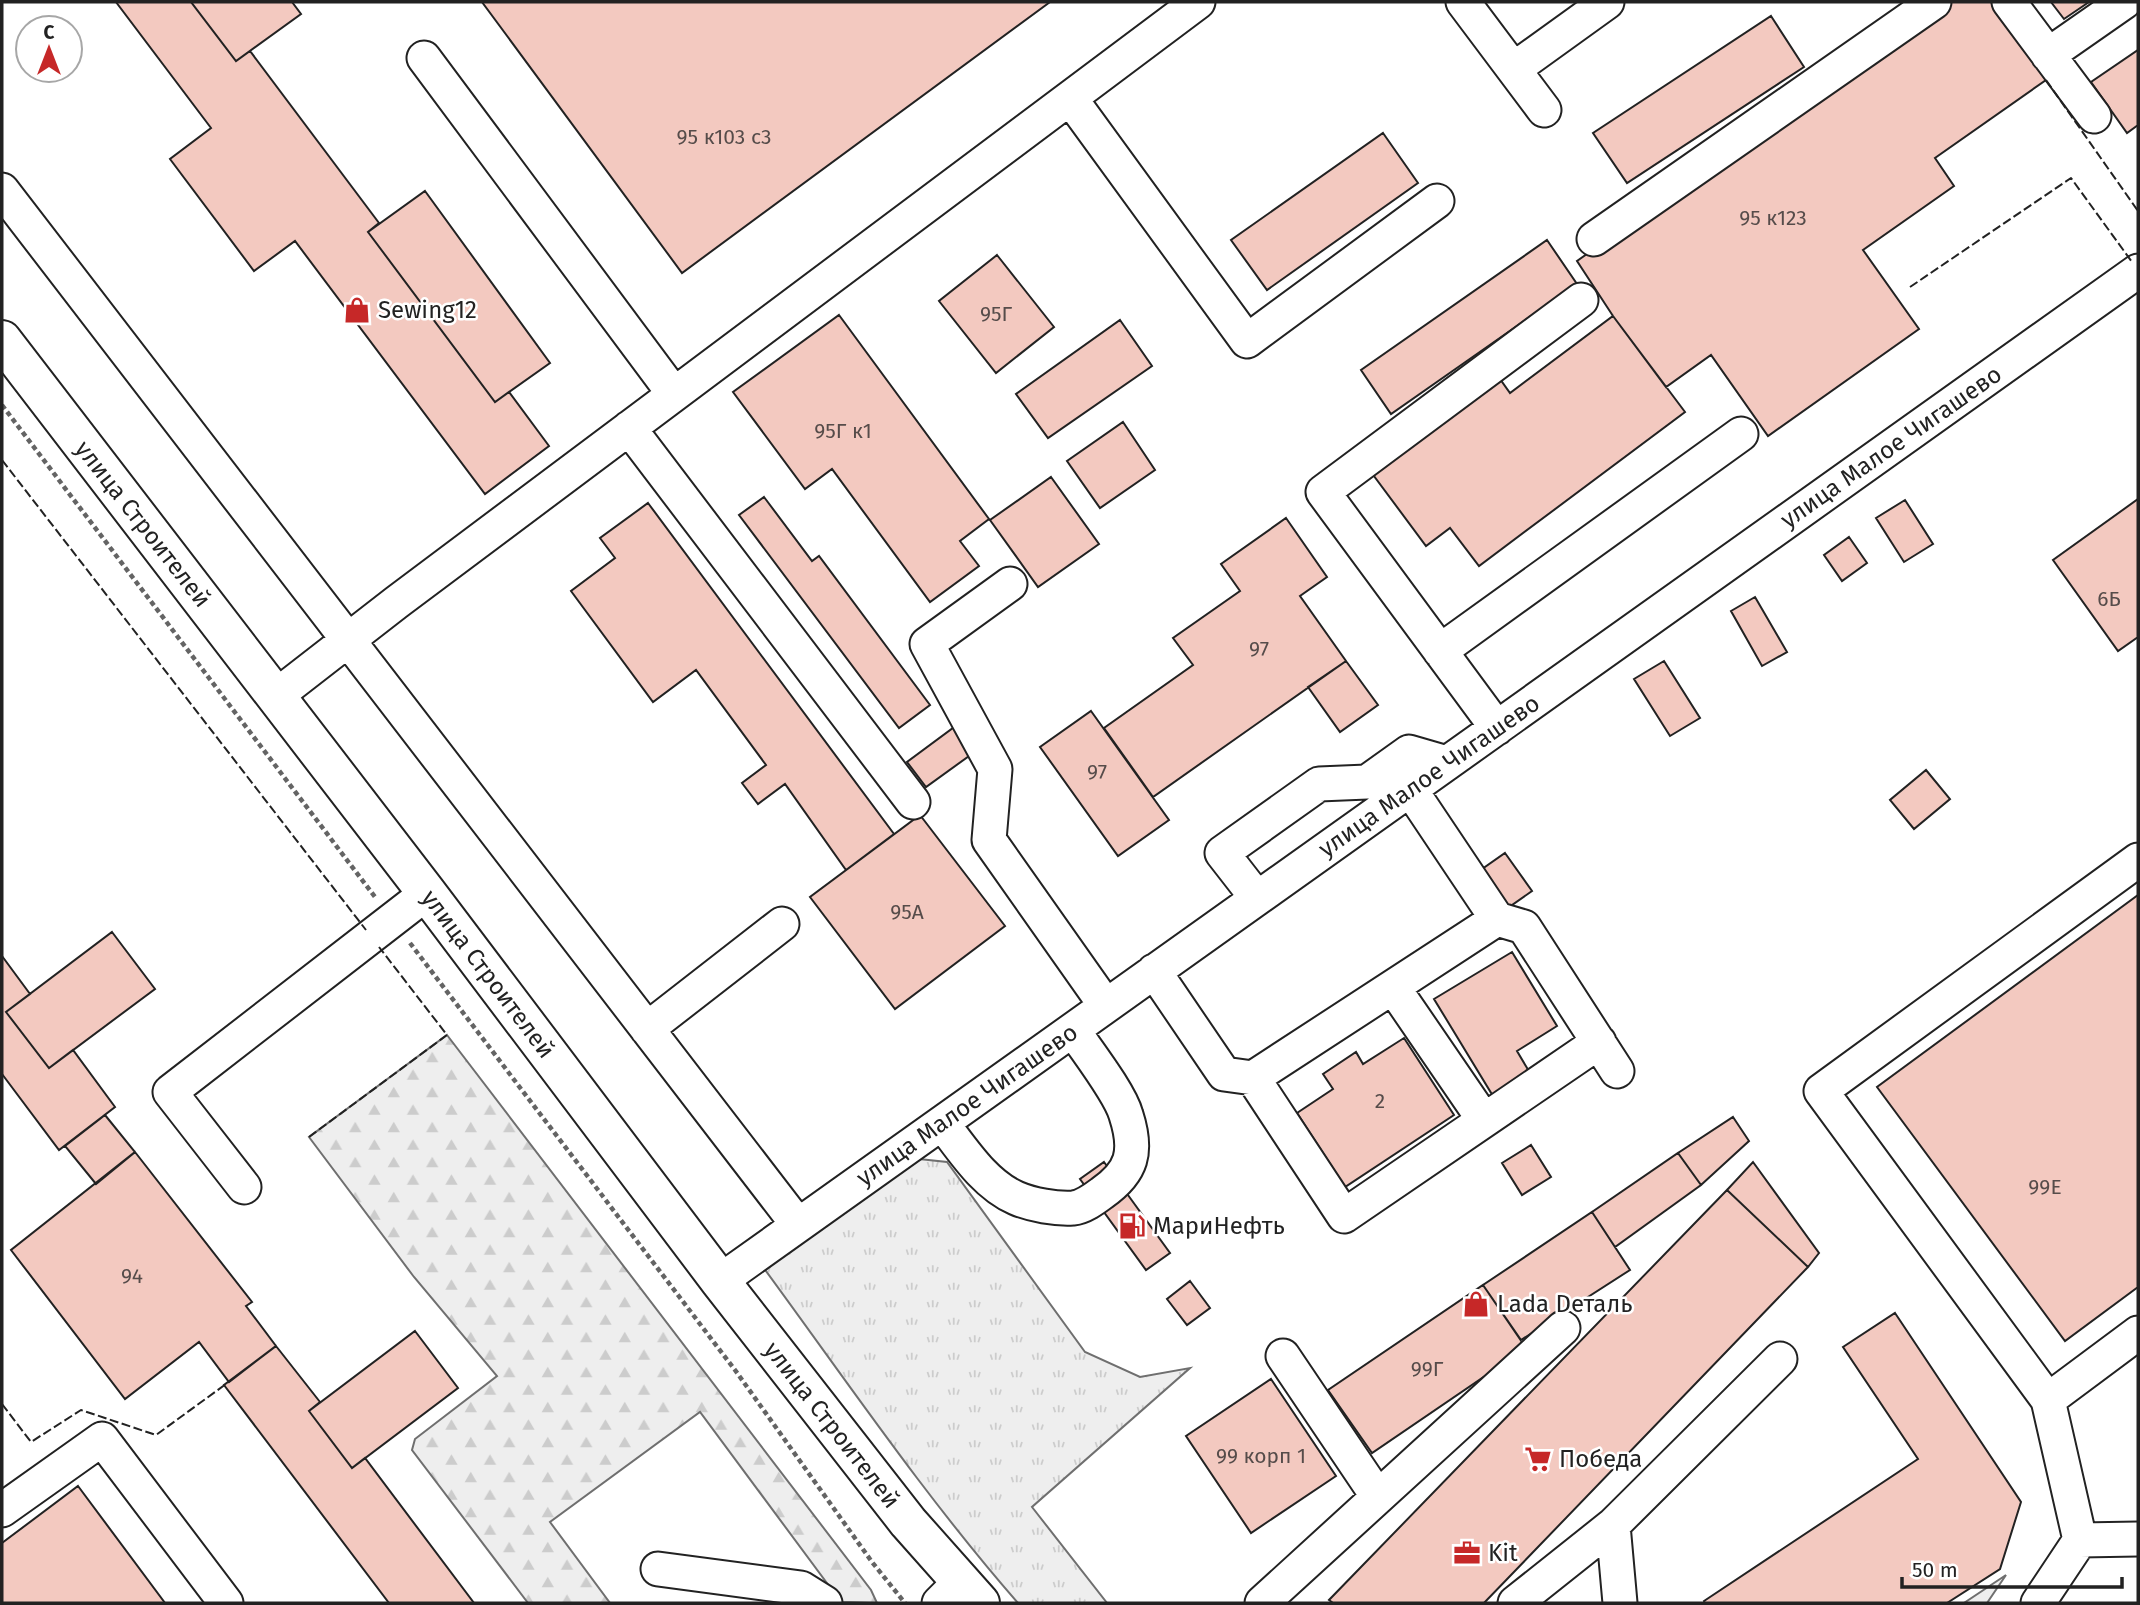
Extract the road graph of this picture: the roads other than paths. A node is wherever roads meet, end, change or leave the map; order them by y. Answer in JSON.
{"nodes":[{"id":1,"x":1198,"y":2,"type":"edge"},
{"id":2,"x":1463,"y":2,"type":"edge"},
{"id":3,"x":1607,"y":2,"type":"edge"},
{"id":4,"x":1934,"y":2,"type":"edge"},
{"id":5,"x":2008,"y":2,"type":"edge"},
{"id":6,"x":2124,"y":2,"type":"edge"},
{"id":7,"x":2048,"y":55,"type":"junction"},
{"id":8,"x":424,"y":58,"type":"dead end"},
{"id":9,"x":1514,"y":69,"type":"junction"},
{"id":10,"x":1070,"y":98,"type":"junction"},
{"id":11,"x":1544,"y":110,"type":"dead end"},
{"id":12,"x":2094,"y":116,"type":"dead end"},
{"id":13,"x":2,"y":190,"type":"edge"},
{"id":14,"x":1437,"y":201,"type":"dead end"},
{"id":15,"x":1594,"y":239,"type":"dead end"},
{"id":16,"x":2138,"y":271,"type":"edge"},
{"id":17,"x":1581,"y":300,"type":"dead end"},
{"id":18,"x":2,"y":340,"type":"edge"},
{"id":19,"x":674,"y":394,"type":"junction"},
{"id":20,"x":629,"y":428,"type":"junction"},
{"id":21,"x":1741,"y":434,"type":"dead end"},
{"id":22,"x":1010,"y":584,"type":"dead end"},
{"id":23,"x":347,"y":640,"type":"junction"},
{"id":24,"x":1440,"y":651,"type":"junction"},
{"id":25,"x":276,"y":696,"type":"junction"},
{"id":26,"x":1497,"y":728,"type":"junction"},
{"id":27,"x":1447,"y":763,"type":"junction"},
{"id":28,"x":1410,"y":789,"type":"junction"},
{"id":29,"x":913,"y":802,"type":"dead end"},
{"id":30,"x":2138,"y":860,"type":"edge"},
{"id":31,"x":427,"y":893,"type":"junction"},
{"id":32,"x":1257,"y":898,"type":"junction"},
{"id":33,"x":1497,"y":919,"type":"junction"},
{"id":34,"x":782,"y":924,"type":"dead end"},
{"id":35,"x":1154,"y":971,"type":"junction"},
{"id":36,"x":1393,"y":986,"type":"junction"},
{"id":37,"x":1105,"y":1006,"type":"junction"},
{"id":38,"x":647,"y":1029,"type":"junction"},
{"id":39,"x":1073,"y":1030,"type":"junction"},
{"id":40,"x":1599,"y":1042,"type":"junction"},
{"id":41,"x":1617,"y":1071,"type":"dead end"},
{"id":42,"x":1253,"y":1078,"type":"junction"},
{"id":43,"x":1484,"y":1120,"type":"junction"},
{"id":44,"x":942,"y":1123,"type":"junction"},
{"id":45,"x":244,"y":1187,"type":"dead end"},
{"id":46,"x":798,"y":1225,"type":"junction"},
{"id":47,"x":720,"y":1281,"type":"junction"},
{"id":48,"x":1563,"y":1328,"type":"dead end"},
{"id":49,"x":2138,"y":1333,"type":"edge"},
{"id":50,"x":1283,"y":1356,"type":"dead end"},
{"id":51,"x":1780,"y":1359,"type":"dead end"},
{"id":52,"x":2048,"y":1400,"type":"junction"},
{"id":53,"x":1378,"y":1497,"type":"junction"},
{"id":54,"x":2,"y":1510,"type":"edge"},
{"id":55,"x":1613,"y":1525,"type":"junction"},
{"id":56,"x":2138,"y":1539,"type":"edge"},
{"id":57,"x":2080,"y":1540,"type":"junction"},
{"id":58,"x":658,"y":1569,"type":"dead end"},
{"id":59,"x":960,"y":1596,"type":"edge"},
{"id":60,"x":226,"y":1603,"type":"edge"},
{"id":61,"x":825,"y":1603,"type":"edge"},
{"id":62,"x":1262,"y":1603,"type":"edge"},
{"id":63,"x":1515,"y":1603,"type":"edge"},
{"id":64,"x":1620,"y":1603,"type":"edge"},
{"id":65,"x":2038,"y":1603,"type":"edge"}],
"edges":[{"from":1,"to":10,"type":"street"},
{"from":2,"to":9,"type":"street"},
{"from":3,"to":9,"type":"street"},
{"from":4,"to":15,"type":"street"},
{"from":5,"to":7,"type":"street"},
{"from":6,"to":7,"type":"street"},
{"from":7,"to":12,"type":"street"},
{"from":8,"to":19,"type":"street"},
{"from":9,"to":11,"type":"street"},
{"from":10,"to":14,"type":"street"},
{"from":10,"to":19,"type":"street"},
{"from":13,"to":23,"type":"street"},
{"from":16,"to":26,"type":"street","name":"улица Малое Чигашево"},
{"from":17,"to":24,"type":"street"},
{"from":18,"to":25,"type":"main road","name":"улица Строителей"},
{"from":19,"to":20,"type":"street"},
{"from":20,"to":23,"type":"street"},
{"from":20,"to":29,"type":"street"},
{"from":21,"to":24,"type":"street"},
{"from":22,"to":37,"type":"street"},
{"from":23,"to":25,"type":"street"},
{"from":23,"to":38,"type":"street"},
{"from":24,"to":26,"type":"street"},
{"from":25,"to":31,"type":"main road","name":"улица Строителей"},
{"from":26,"to":27,"type":"street","name":"улица Малое Чигашево"},
{"from":27,"to":28,"type":"street","name":"улица Малое Чигашево"},
{"from":27,"to":32,"type":"street"},
{"from":28,"to":32,"type":"street","name":"улица Малое Чигашево"},
{"from":28,"to":33,"type":"street"},
{"from":30,"to":52,"type":"street"},
{"from":31,"to":45,"type":"street"},
{"from":31,"to":47,"type":"main road","name":"улица Строителей"},
{"from":32,"to":35,"type":"street","name":"улица Малое Чигашево"},
{"from":33,"to":36,"type":"street"},
{"from":33,"to":40,"type":"street"},
{"from":34,"to":38,"type":"street"},
{"from":35,"to":37,"type":"street","name":"улица Малое Чигашево"},
{"from":35,"to":42,"type":"street"},
{"from":36,"to":42,"type":"street"},
{"from":36,"to":43,"type":"street"},
{"from":37,"to":39,"type":"street","name":"улица Малое Чигашево"},
{"from":38,"to":46,"type":"street"},
{"from":39,"to":44,"type":"street","name":"улица Малое Чигашево"},
{"from":39,"to":44,"type":"street"},
{"from":40,"to":41,"type":"street"},
{"from":40,"to":43,"type":"street"},
{"from":42,"to":43,"type":"street"},
{"from":44,"to":46,"type":"street","name":"улица Малое Чигашево"},
{"from":46,"to":47,"type":"street","name":"улица Малое Чигашево"},
{"from":47,"to":59,"type":"main road","name":"улица Строителей"},
{"from":48,"to":53,"type":"street"},
{"from":49,"to":52,"type":"street"},
{"from":50,"to":53,"type":"street"},
{"from":51,"to":55,"type":"street"},
{"from":52,"to":57,"type":"street"},
{"from":53,"to":62,"type":"street"},
{"from":54,"to":60,"type":"street"},
{"from":55,"to":63,"type":"street"},
{"from":55,"to":64,"type":"street"},
{"from":56,"to":57,"type":"street"},
{"from":57,"to":65,"type":"street"},
{"from":58,"to":61,"type":"street"}]}
